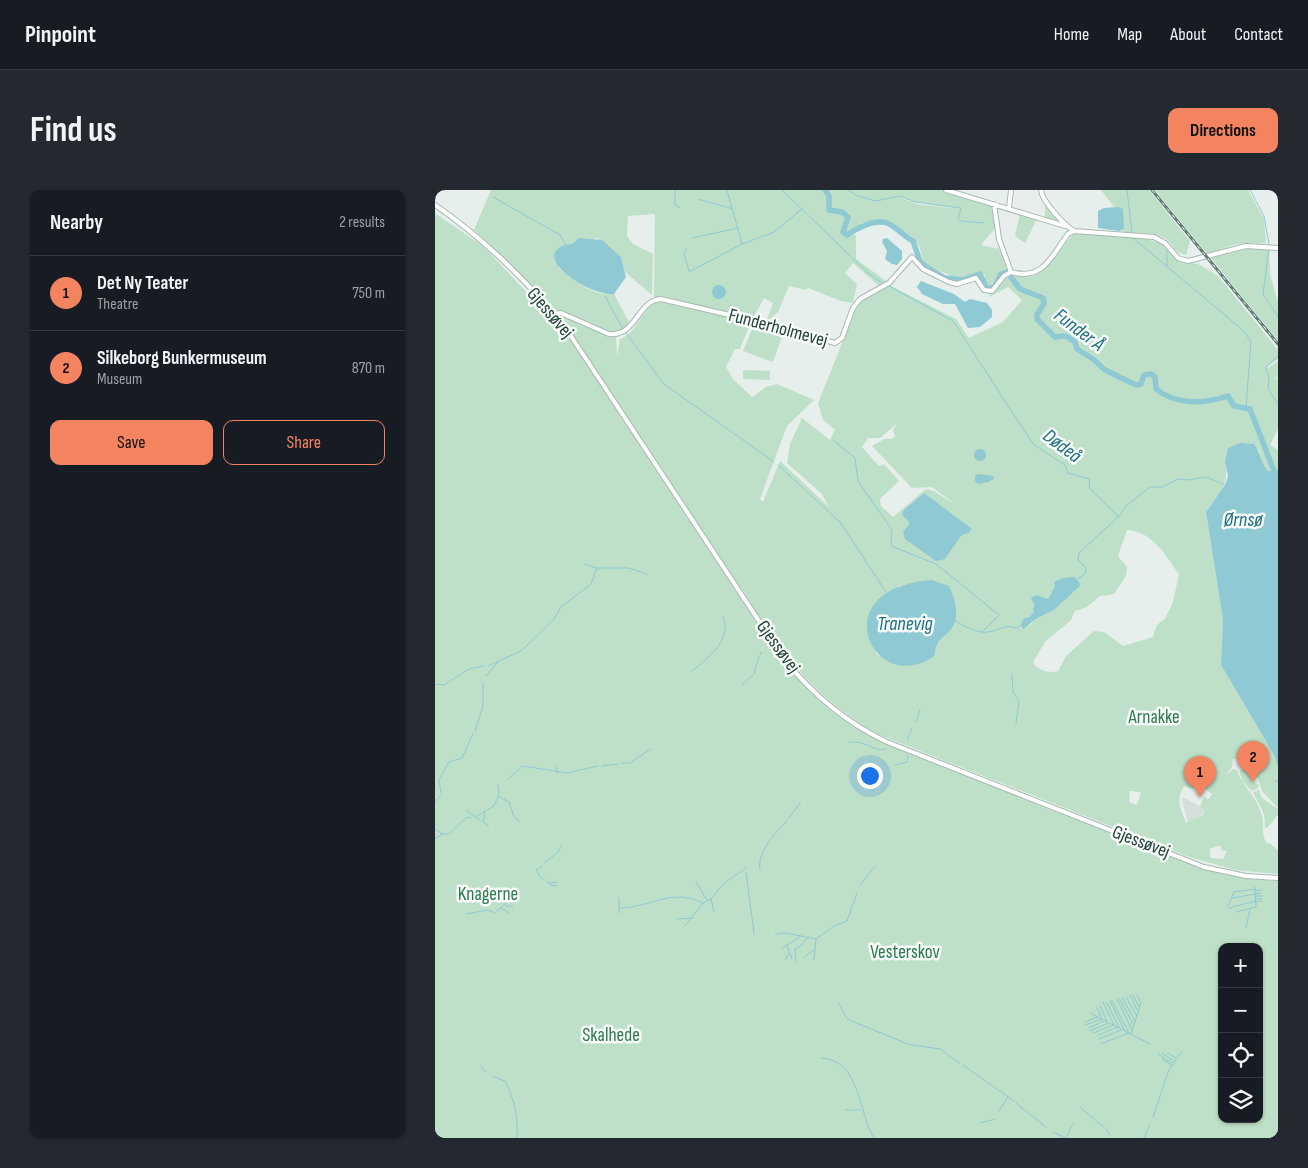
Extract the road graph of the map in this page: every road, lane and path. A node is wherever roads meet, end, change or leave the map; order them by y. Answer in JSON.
{"nodes":[{"id":1,"x":946,"y":190,"type":"edge"},
{"id":2,"x":1011,"y":190,"type":"edge"},
{"id":3,"x":1041,"y":190,"type":"edge"},
{"id":4,"x":994,"y":204,"type":"junction"},
{"id":5,"x":435,"y":205,"type":"edge"},
{"id":6,"x":1009,"y":208,"type":"junction"},
{"id":7,"x":1065,"y":226,"type":"junction"},
{"id":8,"x":1074,"y":231,"type":"junction"},
{"id":9,"x":1278,"y":248,"type":"edge"},
{"id":10,"x":1011,"y":272,"type":"junction"},
{"id":11,"x":553,"y":314,"type":"junction"},
{"id":12,"x":1278,"y":878,"type":"edge"}],
"edges":[{"from":1,"to":4,"type":"street"},
{"from":2,"to":6,"type":"street"},
{"from":3,"to":7,"type":"street"},
{"from":4,"to":6,"type":"street"},
{"from":4,"to":10,"type":"street"},
{"from":5,"to":11,"type":"street","name":"Gjessøvej"},
{"from":6,"to":7,"type":"street"},
{"from":7,"to":8,"type":"street"},
{"from":8,"to":9,"type":"street"},
{"from":8,"to":10,"type":"street","name":"Funderholmevej"},
{"from":10,"to":11,"type":"street","name":"Funderholmevej"},
{"from":11,"to":12,"type":"street","name":"Gjessøvej"}]}
